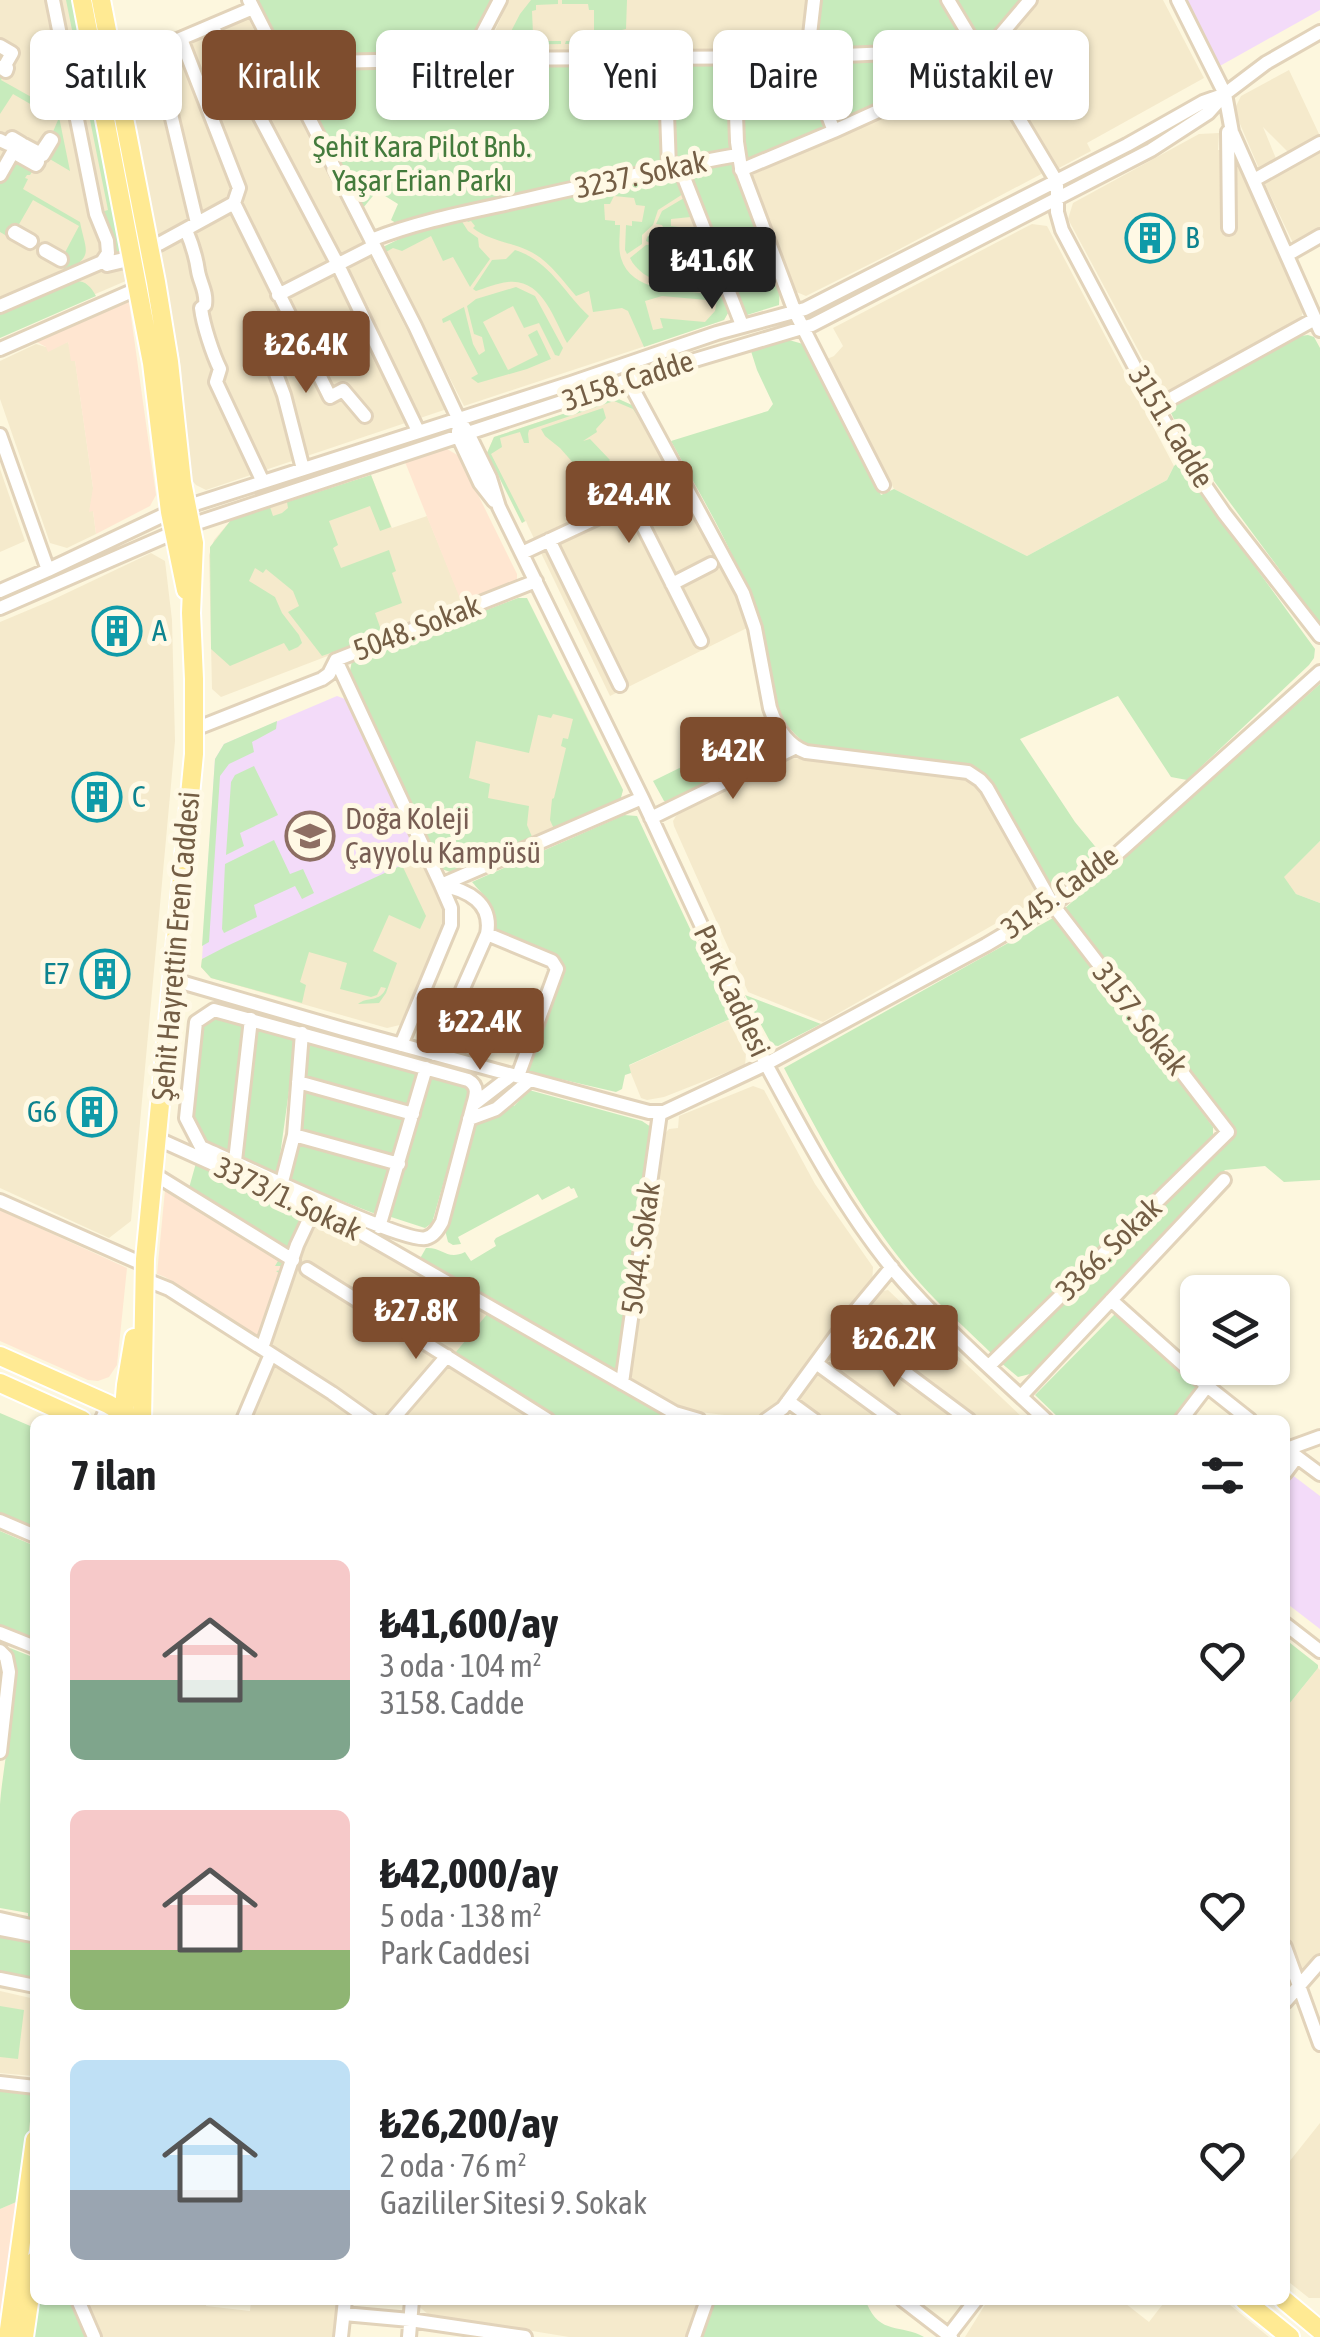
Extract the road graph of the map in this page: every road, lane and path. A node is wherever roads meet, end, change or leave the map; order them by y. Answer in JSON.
{"nodes":[{"id":1,"x":53,"y":0,"type":"edge"},
{"id":2,"x":82,"y":0,"type":"edge"},
{"id":3,"x":102,"y":0,"type":"edge"},
{"id":4,"x":500,"y":0,"type":"edge"},
{"id":5,"x":814,"y":0,"type":"edge"},
{"id":6,"x":948,"y":0,"type":"edge"},
{"id":7,"x":1030,"y":0,"type":"edge"},
{"id":8,"x":1178,"y":0,"type":"edge"},
{"id":9,"x":251,"y":4,"type":"edge"},
{"id":10,"x":212,"y":26,"type":"junction"},
{"id":11,"x":264,"y":30,"type":"edge"},
{"id":12,"x":484,"y":30,"type":"edge"},
{"id":13,"x":810,"y":30,"type":"edge"},
{"id":14,"x":967,"y":30,"type":"edge"},
{"id":15,"x":1003,"y":30,"type":"edge"},
{"id":16,"x":1320,"y":32,"type":"edge"},
{"id":17,"x":182,"y":39,"type":"edge"},
{"id":18,"x":182,"y":42,"type":"edge"},
{"id":19,"x":1225,"y":94,"type":"junction"},
{"id":20,"x":873,"y":114,"type":"edge"},
{"id":21,"x":1228,"y":114,"type":"junction"},
{"id":22,"x":171,"y":120,"type":"edge"},
{"id":23,"x":310,"y":120,"type":"edge"},
{"id":24,"x":671,"y":120,"type":"edge"},
{"id":25,"x":738,"y":120,"type":"edge"},
{"id":26,"x":830,"y":120,"type":"edge"},
{"id":27,"x":1021,"y":120,"type":"edge"},
{"id":28,"x":834,"y":132,"type":"junction"},
{"id":29,"x":0,"y":142,"type":"edge"},
{"id":30,"x":1320,"y":144,"type":"edge"},
{"id":31,"x":740,"y":162,"type":"junction"},
{"id":32,"x":674,"y":166,"type":"junction"},
{"id":33,"x":0,"y":171,"type":"edge"},
{"id":34,"x":1254,"y":180,"type":"junction"},
{"id":35,"x":1057,"y":182,"type":"junction"},
{"id":36,"x":1057,"y":200,"type":"junction"},
{"id":37,"x":234,"y":203,"type":"junction"},
{"id":38,"x":192,"y":226,"type":"junction"},
{"id":39,"x":1229,"y":228,"type":"dead end"},
{"id":40,"x":1320,"y":236,"type":"edge"},
{"id":41,"x":373,"y":243,"type":"junction"},
{"id":42,"x":150,"y":246,"type":"junction"},
{"id":43,"x":1287,"y":254,"type":"junction"},
{"id":44,"x":338,"y":265,"type":"junction"},
{"id":45,"x":138,"y":288,"type":"junction"},
{"id":46,"x":278,"y":295,"type":"junction"},
{"id":47,"x":0,"y":306,"type":"edge"},
{"id":48,"x":796,"y":312,"type":"junction"},
{"id":49,"x":742,"y":326,"type":"junction"},
{"id":50,"x":1319,"y":327,"type":"edge"},
{"id":51,"x":803,"y":328,"type":"junction"},
{"id":52,"x":263,"y":338,"type":"dead end"},
{"id":53,"x":0,"y":349,"type":"edge"},
{"id":54,"x":628,"y":380,"type":"junction"},
{"id":55,"x":1156,"y":407,"type":"junction"},
{"id":56,"x":365,"y":416,"type":"dead end"},
{"id":57,"x":458,"y":418,"type":"junction"},
{"id":58,"x":418,"y":432,"type":"junction"},
{"id":59,"x":0,"y":434,"type":"edge"},
{"id":60,"x":463,"y":435,"type":"junction"},
{"id":61,"x":303,"y":469,"type":"junction"},
{"id":62,"x":262,"y":482,"type":"junction"},
{"id":63,"x":883,"y":485,"type":"dead end"},
{"id":64,"x":180,"y":518,"type":"junction"},
{"id":65,"x":549,"y":540,"type":"junction"},
{"id":66,"x":522,"y":552,"type":"junction"},
{"id":67,"x":711,"y":564,"type":"dead end"},
{"id":68,"x":48,"y":570,"type":"junction"},
{"id":69,"x":536,"y":582,"type":"junction"},
{"id":70,"x":672,"y":584,"type":"junction"},
{"id":71,"x":0,"y":591,"type":"edge"},
{"id":72,"x":0,"y":608,"type":"edge"},
{"id":73,"x":1320,"y":636,"type":"edge"},
{"id":74,"x":701,"y":640,"type":"dead end"},
{"id":75,"x":336,"y":660,"type":"junction"},
{"id":76,"x":1320,"y":672,"type":"edge"},
{"id":77,"x":620,"y":684,"type":"dead end"},
{"id":78,"x":195,"y":730,"type":"junction"},
{"id":79,"x":796,"y":747,"type":"junction"},
{"id":80,"x":642,"y":798,"type":"junction"},
{"id":81,"x":651,"y":818,"type":"junction"},
{"id":82,"x":441,"y":885,"type":"junction"},
{"id":83,"x":1052,"y":905,"type":"junction"},
{"id":84,"x":487,"y":934,"type":"junction"},
{"id":85,"x":174,"y":980,"type":"junction"},
{"id":86,"x":251,"y":1019,"type":"junction"},
{"id":87,"x":302,"y":1033,"type":"junction"},
{"id":88,"x":401,"y":1045,"type":"junction"},
{"id":89,"x":434,"y":1054,"type":"junction"},
{"id":90,"x":766,"y":1064,"type":"junction"},
{"id":91,"x":426,"y":1068,"type":"junction"},
{"id":92,"x":520,"y":1077,"type":"junction"},
{"id":93,"x":298,"y":1082,"type":"junction"},
{"id":94,"x":471,"y":1112,"type":"junction"},
{"id":95,"x":660,"y":1112,"type":"junction"},
{"id":96,"x":413,"y":1114,"type":"junction"},
{"id":97,"x":1228,"y":1132,"type":"joint"},
{"id":98,"x":294,"y":1135,"type":"junction"},
{"id":99,"x":158,"y":1139,"type":"junction"},
{"id":100,"x":235,"y":1161,"type":"junction"},
{"id":101,"x":398,"y":1164,"type":"junction"},
{"id":102,"x":154,"y":1174,"type":"junction"},
{"id":103,"x":1224,"y":1180,"type":"dead end"},
{"id":104,"x":282,"y":1182,"type":"junction"},
{"id":105,"x":0,"y":1201,"type":"edge"},
{"id":106,"x":314,"y":1209,"type":"junction"},
{"id":107,"x":380,"y":1227,"type":"junction"},
{"id":108,"x":294,"y":1260,"type":"junction"},
{"id":109,"x":892,"y":1267,"type":"junction"},
{"id":110,"x":307,"y":1269,"type":"dead end"},
{"id":111,"x":145,"y":1272,"type":"junction"},
{"id":112,"x":1111,"y":1300,"type":"junction"},
{"id":113,"x":844,"y":1326,"type":"junction"},
{"id":114,"x":266,"y":1351,"type":"junction"},
{"id":115,"x":0,"y":1356,"type":"edge"},
{"id":116,"x":446,"y":1356,"type":"junction"},
{"id":117,"x":816,"y":1362,"type":"junction"},
{"id":118,"x":990,"y":1366,"type":"junction"},
{"id":119,"x":0,"y":1383,"type":"edge"},
{"id":120,"x":622,"y":1383,"type":"junction"},
{"id":121,"x":1208,"y":1386,"type":"junction"},
{"id":122,"x":1021,"y":1396,"type":"junction"},
{"id":123,"x":788,"y":1401,"type":"junction"},
{"id":124,"x":71,"y":1415,"type":"edge"},
{"id":125,"x":118,"y":1415,"type":"edge"},
{"id":126,"x":122,"y":1415,"type":"edge"},
{"id":127,"x":245,"y":1415,"type":"edge"},
{"id":128,"x":363,"y":1415,"type":"edge"},
{"id":129,"x":396,"y":1415,"type":"edge"},
{"id":130,"x":540,"y":1415,"type":"edge"},
{"id":131,"x":669,"y":1415,"type":"edge"},
{"id":132,"x":775,"y":1415,"type":"edge"},
{"id":133,"x":807,"y":1415,"type":"edge"},
{"id":134,"x":887,"y":1415,"type":"edge"},
{"id":135,"x":962,"y":1415,"type":"edge"},
{"id":136,"x":1041,"y":1415,"type":"edge"},
{"id":137,"x":1186,"y":1415,"type":"edge"},
{"id":138,"x":1244,"y":1415,"type":"edge"},
{"id":139,"x":1320,"y":1437,"type":"edge"},
{"id":140,"x":1290,"y":1451,"type":"edge"},
{"id":141,"x":1320,"y":1474,"type":"edge"},
{"id":142,"x":0,"y":1521,"type":"edge"},
{"id":143,"x":30,"y":1534,"type":"edge"},
{"id":144,"x":1290,"y":1628,"type":"edge"},
{"id":145,"x":0,"y":1633,"type":"edge"},
{"id":146,"x":30,"y":1645,"type":"edge"},
{"id":147,"x":0,"y":1651,"type":"edge"},
{"id":148,"x":1320,"y":1651,"type":"edge"},
{"id":149,"x":0,"y":1752,"type":"edge"},
{"id":150,"x":0,"y":1920,"type":"edge"},
{"id":151,"x":30,"y":1926,"type":"edge"},
{"id":152,"x":0,"y":1929,"type":"edge"},
{"id":153,"x":30,"y":1935,"type":"edge"},
{"id":154,"x":1290,"y":1961,"type":"edge"},
{"id":155,"x":1320,"y":1962,"type":"edge"},
{"id":156,"x":0,"y":1979,"type":"edge"},
{"id":157,"x":30,"y":1985,"type":"edge"},
{"id":158,"x":1299,"y":1986,"type":"junction"},
{"id":159,"x":1290,"y":1996,"type":"edge"},
{"id":160,"x":1319,"y":2036,"type":"edge"},
{"id":161,"x":0,"y":2083,"type":"edge"},
{"id":162,"x":30,"y":2086,"type":"edge"},
{"id":163,"x":30,"y":2176,"type":"edge"},
{"id":164,"x":30,"y":2296,"type":"edge"},
{"id":165,"x":80,"y":2305,"type":"edge"},
{"id":166,"x":412,"y":2305,"type":"edge"},
{"id":167,"x":705,"y":2305,"type":"edge"},
{"id":168,"x":910,"y":2305,"type":"edge"},
{"id":169,"x":972,"y":2305,"type":"edge"},
{"id":170,"x":1250,"y":2305,"type":"edge"},
{"id":171,"x":1290,"y":2305,"type":"edge"},
{"id":172,"x":344,"y":2307,"type":"edge"},
{"id":173,"x":410,"y":2320,"type":"junction"},
{"id":174,"x":1316,"y":2329,"type":"edge"},
{"id":175,"x":950,"y":2336,"type":"edge"},
{"id":176,"x":8,"y":2337,"type":"edge"},
{"id":177,"x":24,"y":2337,"type":"edge"},
{"id":178,"x":94,"y":2337,"type":"edge"},
{"id":179,"x":341,"y":2337,"type":"edge"},
{"id":180,"x":409,"y":2337,"type":"edge"},
{"id":181,"x":525,"y":2337,"type":"edge"},
{"id":182,"x":694,"y":2337,"type":"edge"},
{"id":183,"x":1290,"y":2337,"type":"edge"}],
"edges":[{"from":1,"to":47,"type":"street"},
{"from":2,"to":45,"type":"main road","name":"Şehit Hayrettin Eren Caddesi"},
{"from":3,"to":42,"type":"main road","name":"Şehit Hayrettin Eren Caddesi"},
{"from":4,"to":12,"type":"street"},
{"from":5,"to":13,"type":"street"},
{"from":6,"to":14,"type":"street"},
{"from":7,"to":15,"type":"street","name":"3237. Sokak"},
{"from":8,"to":19,"type":"street"},
{"from":9,"to":10,"type":"street"},
{"from":9,"to":11,"type":"street","name":"Park Caddesi"},
{"from":10,"to":17,"type":"street"},
{"from":10,"to":44,"type":"street"},
{"from":16,"to":19,"type":"street","name":"3158. Cadde"},
{"from":18,"to":37,"type":"street"},
{"from":19,"to":21,"type":"street"},
{"from":19,"to":35,"type":"street","name":"3158. Cadde"},
{"from":19,"to":36,"type":"street","name":"3158. Cadde"},
{"from":20,"to":28,"type":"street","name":"3237. Sokak"},
{"from":21,"to":34,"type":"street"},
{"from":21,"to":39,"type":"street"},
{"from":22,"to":38,"type":"street"},
{"from":23,"to":41,"type":"street","name":"Park Caddesi"},
{"from":24,"to":32,"type":"street"},
{"from":25,"to":31,"type":"street"},
{"from":26,"to":28,"type":"street"},
{"from":27,"to":35,"type":"street"},
{"from":28,"to":31,"type":"street","name":"3237. Sokak"},
{"from":29,"to":33,"type":"street"},
{"from":29,"to":33,"type":"street"},
{"from":30,"to":34,"type":"street"},
{"from":31,"to":32,"type":"street","name":"3237. Sokak"},
{"from":31,"to":48,"type":"street"},
{"from":32,"to":41,"type":"street","name":"3237. Sokak"},
{"from":32,"to":49,"type":"street"},
{"from":34,"to":43,"type":"street"},
{"from":35,"to":36,"type":"street","name":"3151. Cadde"},
{"from":35,"to":48,"type":"street","name":"3158. Cadde"},
{"from":36,"to":51,"type":"street","name":"3158. Cadde"},
{"from":36,"to":55,"type":"street","name":"3151. Cadde"},
{"from":37,"to":38,"type":"street"},
{"from":37,"to":46,"type":"street"},
{"from":38,"to":42,"type":"street"},
{"from":38,"to":62,"type":"street"},
{"from":40,"to":43,"type":"street"},
{"from":41,"to":44,"type":"street","name":"3237. Sokak"},
{"from":41,"to":57,"type":"street","name":"Park Caddesi"},
{"from":42,"to":64,"type":"main road","name":"Şehit Hayrettin Eren Caddesi"},
{"from":43,"to":50,"type":"street"},
{"from":44,"to":46,"type":"street","name":"3237. Sokak"},
{"from":44,"to":58,"type":"street"},
{"from":45,"to":53,"type":"street"},
{"from":45,"to":64,"type":"main road","name":"Şehit Hayrettin Eren Caddesi"},
{"from":46,"to":56,"type":"street"},
{"from":48,"to":49,"type":"street","name":"3158. Cadde"},
{"from":48,"to":51,"type":"street"},
{"from":49,"to":57,"type":"street","name":"3158. Cadde"},
{"from":50,"to":55,"type":"street"},
{"from":51,"to":54,"type":"street","name":"3158. Cadde"},
{"from":51,"to":63,"type":"street"},
{"from":52,"to":61,"type":"street"},
{"from":54,"to":60,"type":"street","name":"3158. Cadde"},
{"from":54,"to":79,"type":"street"},
{"from":55,"to":73,"type":"street","name":"3151. Cadde"},
{"from":57,"to":58,"type":"street","name":"3158. Cadde"},
{"from":57,"to":60,"type":"street","name":"Park Caddesi"},
{"from":58,"to":61,"type":"street","name":"3158. Cadde"},
{"from":59,"to":68,"type":"street"},
{"from":60,"to":64,"type":"street","name":"3158. Cadde"},
{"from":60,"to":66,"type":"street","name":"Park Caddesi"},
{"from":61,"to":62,"type":"street","name":"3158. Cadde"},
{"from":62,"to":64,"type":"street","name":"3158. Cadde"},
{"from":64,"to":68,"type":"street","name":"3158. Cadde"},
{"from":64,"to":72,"type":"street","name":"3158. Cadde"},
{"from":64,"to":78,"type":"main road","name":"Şehit Hayrettin Eren Caddesi"},
{"from":65,"to":66,"type":"street"},
{"from":65,"to":70,"type":"street"},
{"from":65,"to":77,"type":"street"},
{"from":66,"to":69,"type":"street","name":"Park Caddesi"},
{"from":67,"to":70,"type":"street"},
{"from":68,"to":71,"type":"street","name":"3158. Cadde"},
{"from":69,"to":75,"type":"street","name":"5048. Sokak"},
{"from":69,"to":80,"type":"street","name":"Park Caddesi"},
{"from":70,"to":74,"type":"street"},
{"from":75,"to":78,"type":"street","name":"5048. Sokak"},
{"from":75,"to":82,"type":"street"},
{"from":76,"to":83,"type":"street","name":"3145. Cadde"},
{"from":78,"to":85,"type":"main road","name":"Şehit Hayrettin Eren Caddesi"},
{"from":79,"to":81,"type":"street"},
{"from":79,"to":83,"type":"street","name":"3157. Sokak"},
{"from":80,"to":81,"type":"street","name":"Park Caddesi"},
{"from":80,"to":82,"type":"street"},
{"from":81,"to":90,"type":"street","name":"Park Caddesi"},
{"from":82,"to":84,"type":"street"},
{"from":82,"to":88,"type":"street"},
{"from":83,"to":90,"type":"street","name":"3145. Cadde"},
{"from":83,"to":97,"type":"street","name":"3157. Sokak"},
{"from":84,"to":89,"type":"street"},
{"from":84,"to":92,"type":"street"},
{"from":85,"to":88,"type":"street"},
{"from":85,"to":99,"type":"main road","name":"Şehit Hayrettin Eren Caddesi"},
{"from":86,"to":87,"type":"street"},
{"from":86,"to":100,"type":"street"},
{"from":86,"to":100,"type":"street"},
{"from":87,"to":91,"type":"street"},
{"from":87,"to":93,"type":"street"},
{"from":88,"to":89,"type":"street"},
{"from":89,"to":92,"type":"street"},
{"from":90,"to":95,"type":"street","name":"3145. Cadde"},
{"from":90,"to":109,"type":"street","name":"Park Caddesi"},
{"from":91,"to":94,"type":"street"},
{"from":91,"to":96,"type":"street"},
{"from":92,"to":94,"type":"street"},
{"from":92,"to":95,"type":"street"},
{"from":93,"to":96,"type":"street"},
{"from":93,"to":98,"type":"street"},
{"from":94,"to":107,"type":"street"},
{"from":95,"to":120,"type":"street","name":"5044. Sokak"},
{"from":96,"to":101,"type":"street"},
{"from":97,"to":118,"type":"street","name":"3366. Sokak"},
{"from":98,"to":101,"type":"street"},
{"from":98,"to":104,"type":"street"},
{"from":99,"to":102,"type":"main road","name":"Şehit Hayrettin Eren Caddesi"},
{"from":99,"to":106,"type":"street","name":"3373/1. Sokak"},
{"from":100,"to":104,"type":"street"},
{"from":101,"to":107,"type":"street"},
{"from":102,"to":108,"type":"street"},
{"from":102,"to":111,"type":"main road","name":"Şehit Hayrettin Eren Caddesi"},
{"from":103,"to":112,"type":"street"},
{"from":104,"to":107,"type":"street"},
{"from":105,"to":111,"type":"street"},
{"from":106,"to":108,"type":"street"},
{"from":106,"to":120,"type":"street","name":"3373/1. Sokak"},
{"from":108,"to":114,"type":"street"},
{"from":109,"to":113,"type":"street"},
{"from":109,"to":118,"type":"street","name":"Park Caddesi"},
{"from":110,"to":116,"type":"street"},
{"from":111,"to":114,"type":"street"},
{"from":111,"to":126,"type":"main road","name":"Şehit Hayrettin Eren Caddesi"},
{"from":112,"to":121,"type":"street"},
{"from":112,"to":122,"type":"street"},
{"from":113,"to":117,"type":"street"},
{"from":113,"to":135,"type":"street"},
{"from":114,"to":127,"type":"street"},
{"from":114,"to":128,"type":"street"},
{"from":115,"to":125,"type":"main road"},
{"from":116,"to":129,"type":"street"},
{"from":116,"to":130,"type":"street"},
{"from":117,"to":123,"type":"street"},
{"from":117,"to":134,"type":"street"},
{"from":118,"to":122,"type":"street","name":"Park Caddesi"},
{"from":119,"to":124,"type":"main road"},
{"from":120,"to":131,"type":"street","name":"3373/1. Sokak"},
{"from":121,"to":137,"type":"street"},
{"from":121,"to":138,"type":"street"},
{"from":122,"to":136,"type":"street","name":"Park Caddesi"},
{"from":123,"to":132,"type":"street"},
{"from":123,"to":133,"type":"street"},
{"from":139,"to":140,"type":"street"},
{"from":140,"to":141,"type":"street"},
{"from":142,"to":143,"type":"street"},
{"from":144,"to":148,"type":"street"},
{"from":145,"to":146,"type":"street"},
{"from":147,"to":149,"type":"street"},
{"from":150,"to":151,"type":"street"},
{"from":152,"to":153,"type":"street"},
{"from":154,"to":158,"type":"street"},
{"from":155,"to":158,"type":"street"},
{"from":156,"to":157,"type":"street"},
{"from":158,"to":159,"type":"street"},
{"from":158,"to":160,"type":"street"},
{"from":161,"to":162,"type":"street"},
{"from":163,"to":176,"type":"main road"},
{"from":164,"to":177,"type":"main road"},
{"from":165,"to":178,"type":"street"},
{"from":166,"to":173,"type":"street"},
{"from":167,"to":182,"type":"street"},
{"from":168,"to":175,"type":"street"},
{"from":169,"to":175,"type":"street"},
{"from":170,"to":183,"type":"main road"},
{"from":171,"to":174,"type":"main road"},
{"from":172,"to":173,"type":"street"},
{"from":172,"to":179,"type":"street"},
{"from":173,"to":180,"type":"street"},
{"from":173,"to":181,"type":"street"}]}
